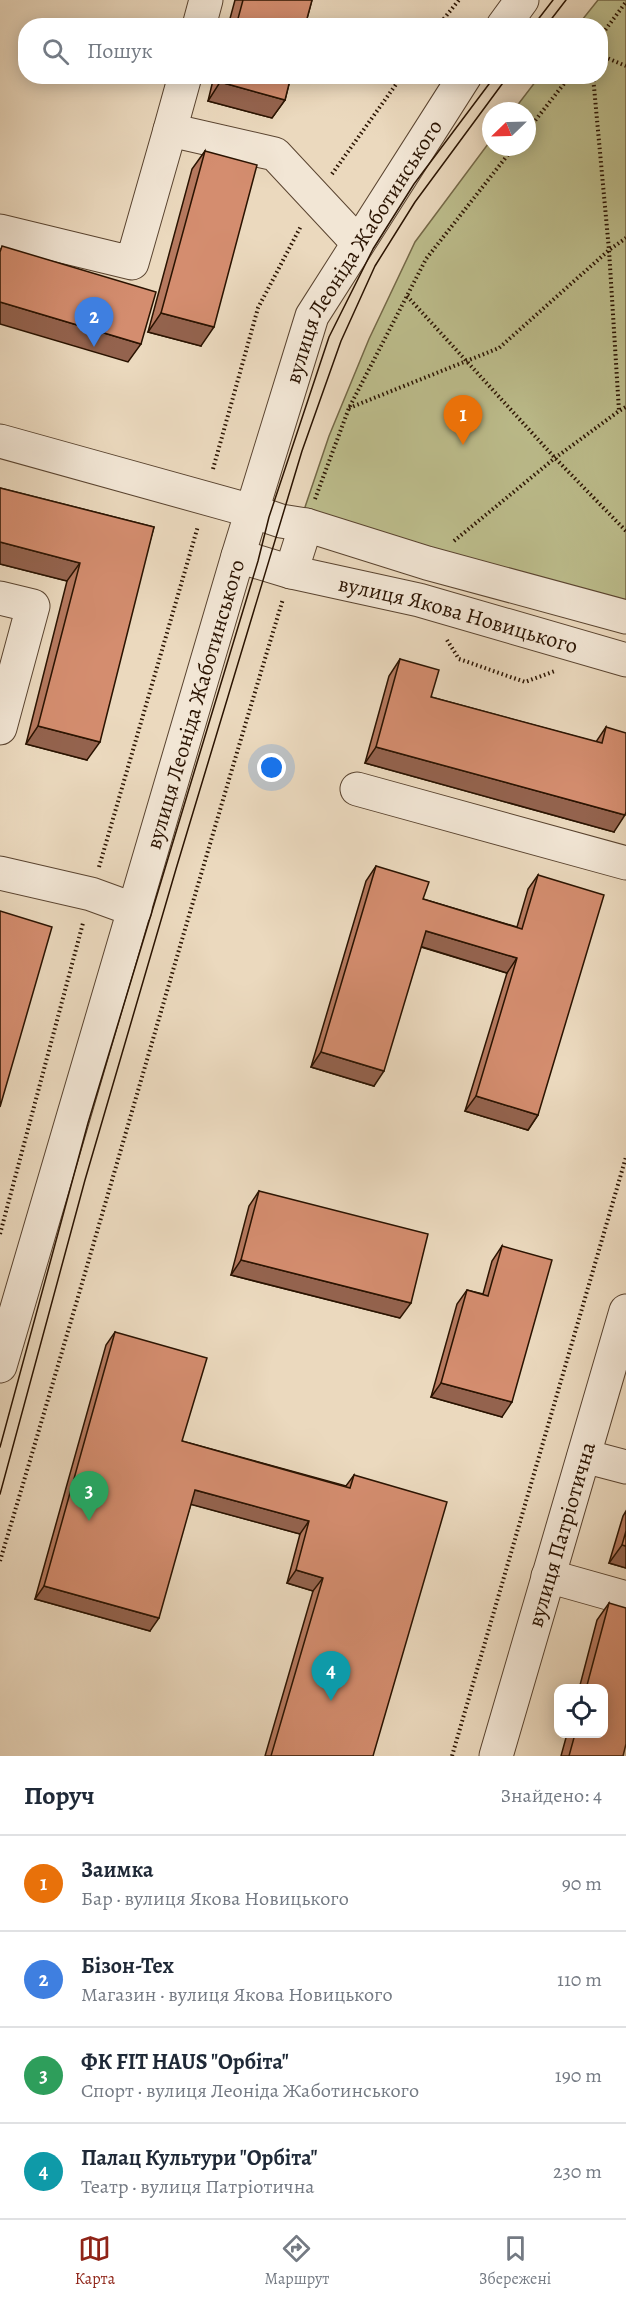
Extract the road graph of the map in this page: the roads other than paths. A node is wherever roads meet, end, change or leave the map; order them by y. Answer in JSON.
{"nodes":[{"id":1,"x":206,"y":0,"type":"edge"},
{"id":2,"x":522,"y":0,"type":"edge"},
{"id":3,"x":201,"y":18,"type":"edge"},
{"id":4,"x":508,"y":18,"type":"edge"},
{"id":5,"x":183,"y":84,"type":"edge"},
{"id":6,"x":460,"y":84,"type":"edge"},
{"id":7,"x":170,"y":130,"type":"junction"},
{"id":8,"x":0,"y":231,"type":"edge"},
{"id":9,"x":358,"y":243,"type":"junction"},
{"id":10,"x":0,"y":441,"type":"edge"},
{"id":11,"x":252,"y":510,"type":"junction"},
{"id":12,"x":306,"y":525,"type":"junction"},
{"id":13,"x":238,"y":556,"type":"junction"},
{"id":14,"x":291,"y":572,"type":"junction"},
{"id":15,"x":0,"y":598,"type":"edge"},
{"id":16,"x":626,"y":617,"type":"edge"},
{"id":17,"x":626,"y":660,"type":"edge"},
{"id":18,"x":0,"y":728,"type":"edge"},
{"id":19,"x":357,"y":789,"type":"dead end"},
{"id":20,"x":626,"y":863,"type":"edge"},
{"id":21,"x":0,"y":873,"type":"edge"},
{"id":22,"x":135,"y":910,"type":"junction"},
{"id":23,"x":626,"y":1311,"type":"edge"},
{"id":24,"x":0,"y":1366,"type":"edge"},
{"id":25,"x":584,"y":1456,"type":"junction"},
{"id":26,"x":626,"y":1467,"type":"edge"},
{"id":27,"x":549,"y":1576,"type":"junction"},
{"id":28,"x":626,"y":1598,"type":"edge"},
{"id":29,"x":496,"y":1756,"type":"edge"}],
"edges":[{"from":1,"to":3,"type":"street"},
{"from":2,"to":4,"type":"street"},
{"from":5,"to":7,"type":"street"},
{"from":6,"to":9,"type":"street","name":"вулиця Леоніда Жаботинського"},
{"from":7,"to":8,"type":"street"},
{"from":7,"to":9,"type":"street"},
{"from":9,"to":11,"type":"street","name":"вулиця Леоніда Жаботинського"},
{"from":10,"to":11,"type":"street","name":"вулиця Якова Новицького"},
{"from":11,"to":12,"type":"street","name":"вулиця Якова Новицького"},
{"from":11,"to":13,"type":"street","name":"вулиця Леоніда Жаботинського"},
{"from":12,"to":14,"type":"street"},
{"from":12,"to":16,"type":"street","name":"вулиця Якова Новицького"},
{"from":13,"to":14,"type":"street","name":"вулиця Якова Новицького"},
{"from":13,"to":22,"type":"street","name":"вулиця Леоніда Жаботинського"},
{"from":14,"to":17,"type":"street","name":"вулиця Якова Новицького"},
{"from":15,"to":18,"type":"street"},
{"from":19,"to":20,"type":"street"},
{"from":21,"to":22,"type":"street"},
{"from":22,"to":24,"type":"street","name":"вулиця Леоніда Жаботинського"},
{"from":23,"to":25,"type":"street","name":"вулиця Патріотична"},
{"from":25,"to":26,"type":"street"},
{"from":25,"to":27,"type":"street","name":"вулиця Патріотична"},
{"from":27,"to":28,"type":"street"},
{"from":27,"to":29,"type":"street","name":"вулиця Патріотична"}]}
